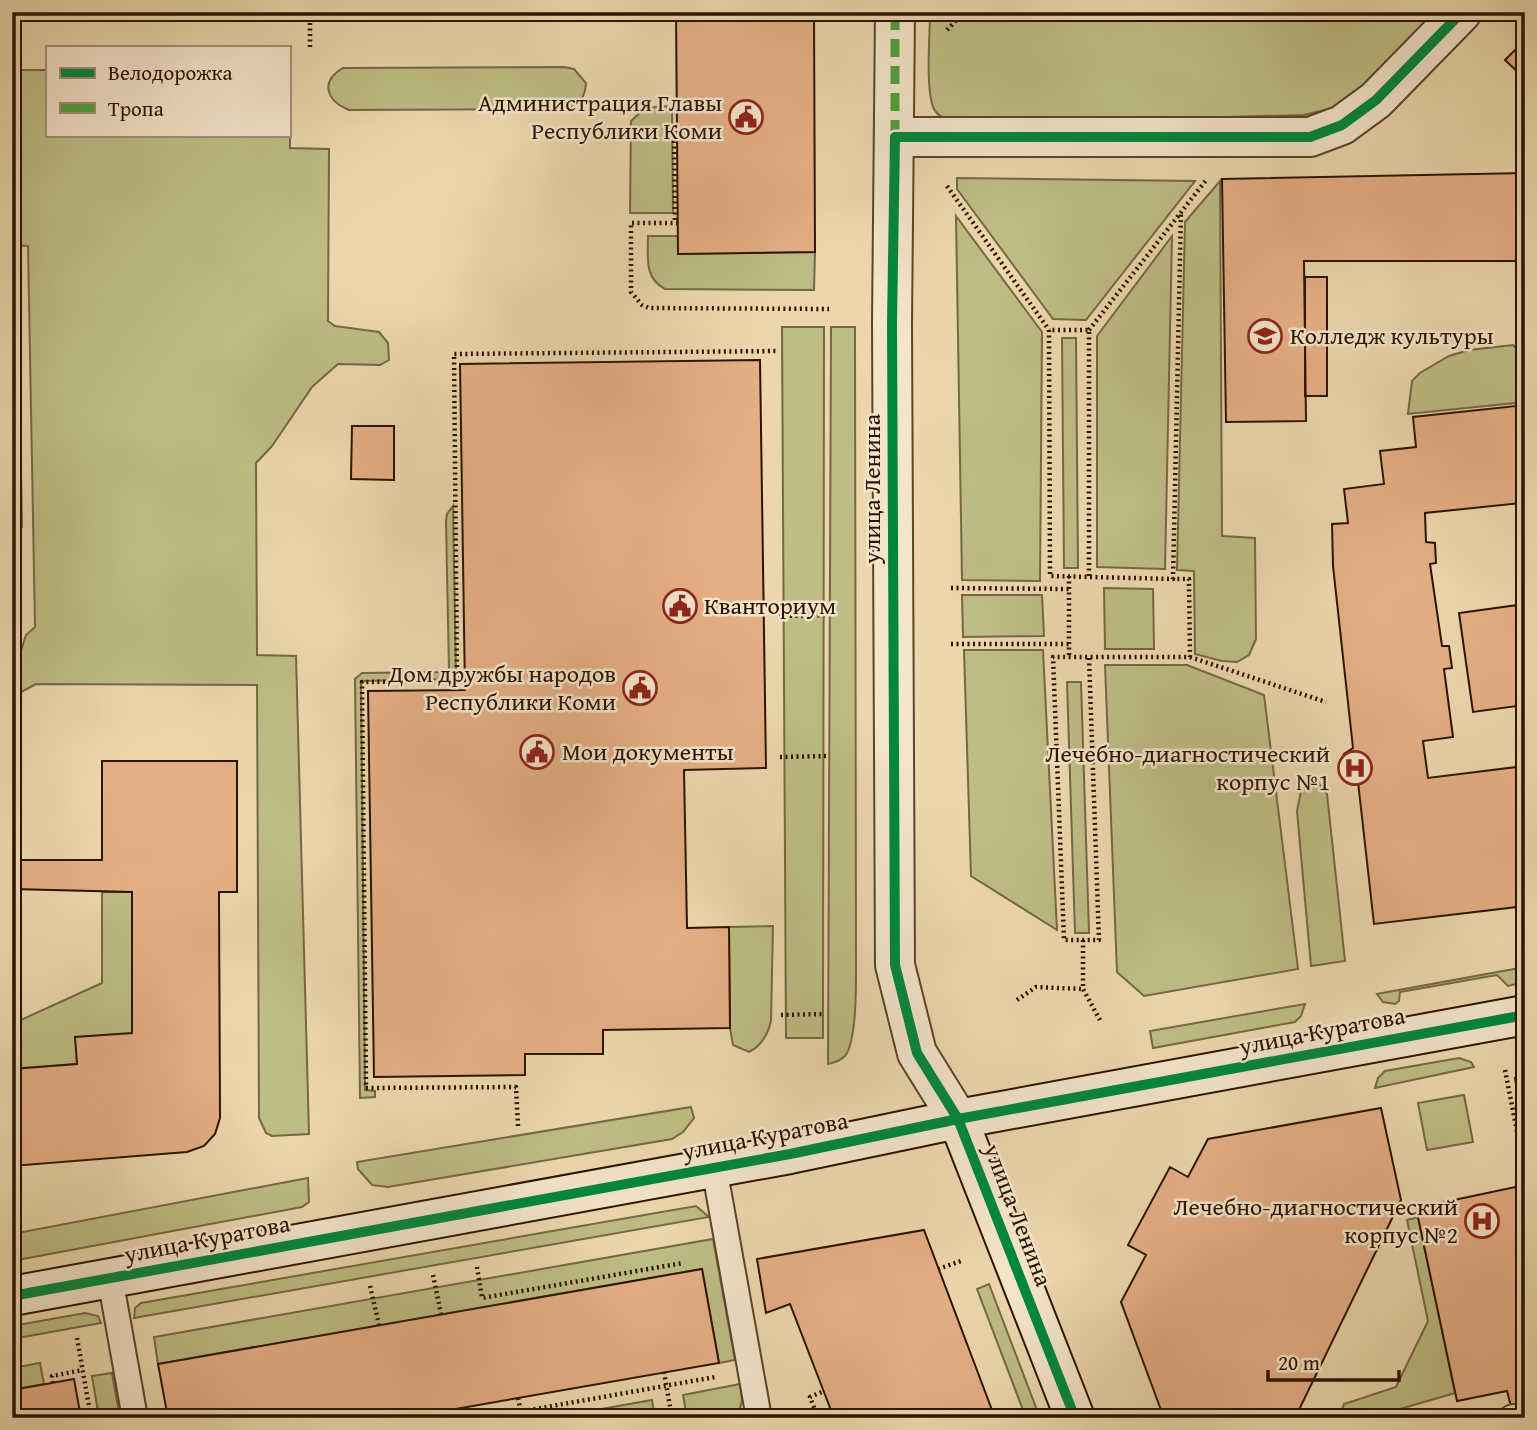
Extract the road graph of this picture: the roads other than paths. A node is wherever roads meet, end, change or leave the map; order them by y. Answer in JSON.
{"nodes":[{"id":1,"x":895,"y":12,"type":"edge"},
{"id":2,"x":1462,"y":12,"type":"edge"},
{"id":3,"x":895,"y":137,"type":"junction"},
{"id":4,"x":1525,"y":1015,"type":"edge"},
{"id":5,"x":958,"y":1119,"type":"junction"},
{"id":6,"x":714,"y":1167,"type":"junction"},
{"id":7,"x":110,"y":1278,"type":"junction"},
{"id":8,"x":12,"y":1296,"type":"edge"},
{"id":9,"x":135,"y":1418,"type":"edge"},
{"id":10,"x":759,"y":1418,"type":"edge"},
{"id":11,"x":1075,"y":1418,"type":"edge"}],
"edges":[{"from":1,"to":3,"type":"street","name":"улица Ленина"},
{"from":2,"to":3,"type":"street"},
{"from":3,"to":5,"type":"street","name":"улица Ленина"},
{"from":4,"to":5,"type":"street","name":"улица Куратова"},
{"from":5,"to":6,"type":"street","name":"улица Куратова"},
{"from":5,"to":11,"type":"street","name":"улица Ленина"},
{"from":6,"to":7,"type":"street","name":"улица Куратова"},
{"from":6,"to":10,"type":"lane"},
{"from":7,"to":8,"type":"street","name":"улица Куратова"},
{"from":7,"to":9,"type":"lane"}]}
